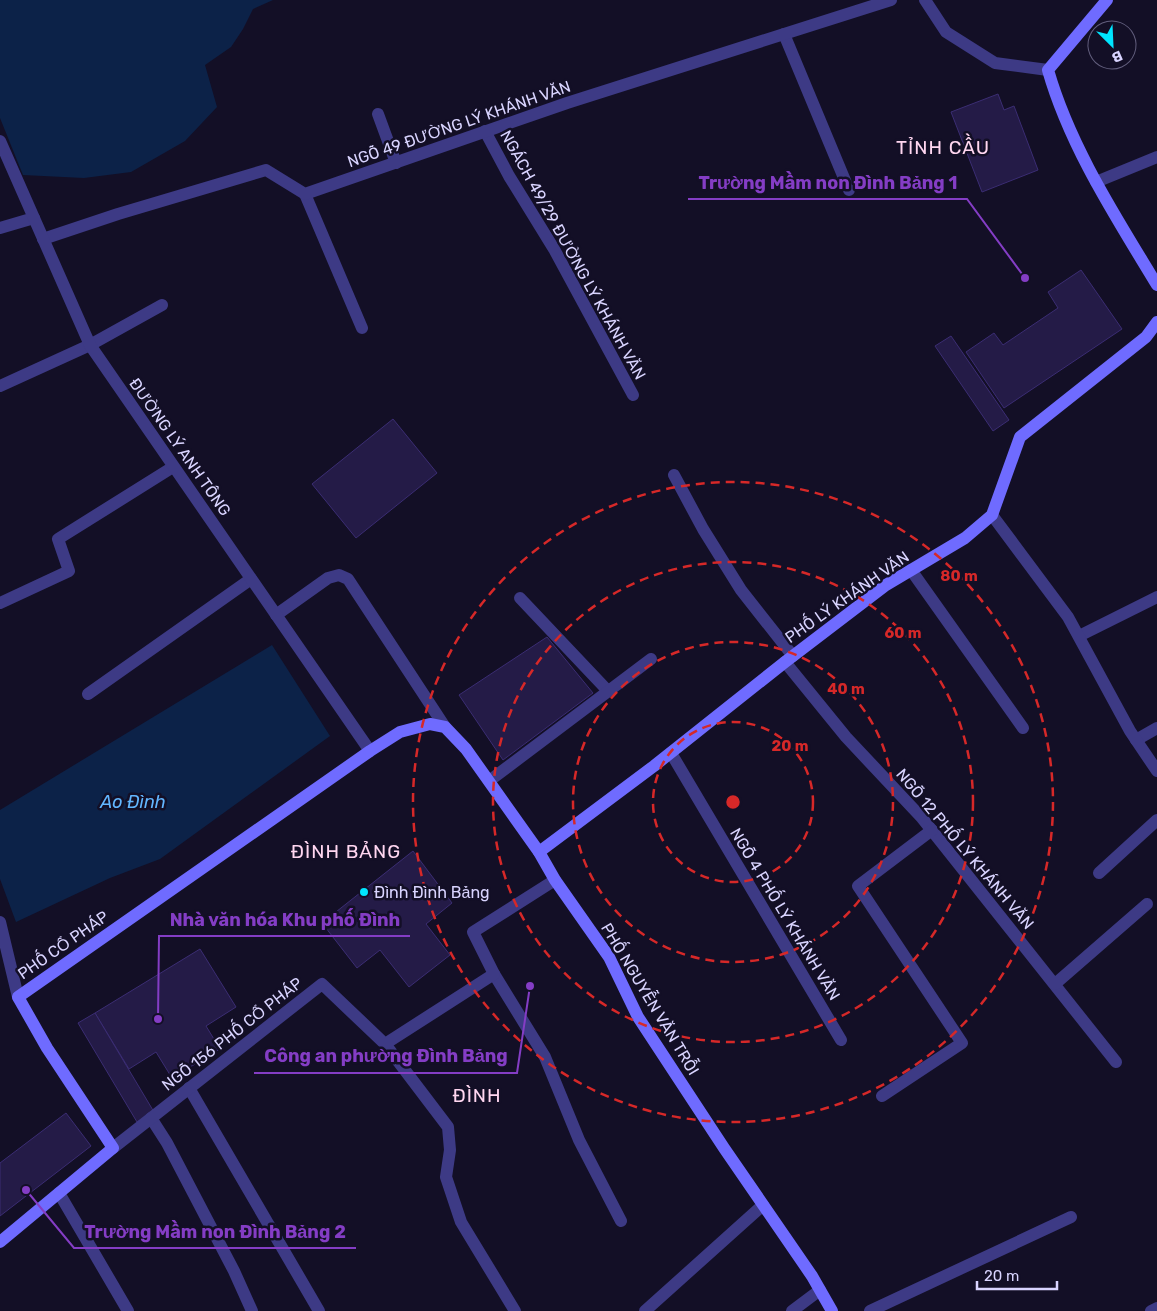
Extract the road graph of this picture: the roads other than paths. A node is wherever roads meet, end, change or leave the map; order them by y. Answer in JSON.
{"nodes":[{"id":1,"x":891,"y":0,"type":"edge"},
{"id":2,"x":925,"y":0,"type":"edge"},
{"id":3,"x":1107,"y":0,"type":"edge"},
{"id":4,"x":784,"y":34,"type":"junction"},
{"id":5,"x":1048,"y":70,"type":"junction"},
{"id":6,"x":378,"y":114,"type":"dead end"},
{"id":7,"x":485,"y":132,"type":"junction"},
{"id":8,"x":0,"y":141,"type":"edge"},
{"id":9,"x":1157,"y":157,"type":"edge"},
{"id":10,"x":396,"y":163,"type":"junction"},
{"id":11,"x":1096,"y":182,"type":"junction"},
{"id":12,"x":849,"y":190,"type":"dead end"},
{"id":13,"x":305,"y":194,"type":"junction"},
{"id":14,"x":34,"y":218,"type":"junction"},
{"id":15,"x":0,"y":228,"type":"edge"},
{"id":16,"x":42,"y":239,"type":"junction"},
{"id":17,"x":1157,"y":286,"type":"edge"},
{"id":18,"x":162,"y":305,"type":"dead end"},
{"id":19,"x":1157,"y":322,"type":"edge"},
{"id":20,"x":362,"y":328,"type":"dead end"},
{"id":21,"x":90,"y":346,"type":"junction"},
{"id":22,"x":0,"y":386,"type":"edge"},
{"id":23,"x":633,"y":395,"type":"dead end"},
{"id":24,"x":174,"y":467,"type":"junction"},
{"id":25,"x":674,"y":475,"type":"dead end"},
{"id":26,"x":992,"y":515,"type":"junction"},
{"id":27,"x":911,"y":570,"type":"junction"},
{"id":28,"x":251,"y":579,"type":"junction"},
{"id":29,"x":1157,"y":597,"type":"edge"},
{"id":30,"x":520,"y":598,"type":"dead end"},
{"id":31,"x":0,"y":603,"type":"edge"},
{"id":32,"x":276,"y":615,"type":"junction"},
{"id":33,"x":1079,"y":636,"type":"junction"},
{"id":34,"x":651,"y":659,"type":"dead end"},
{"id":35,"x":789,"y":659,"type":"junction"},
{"id":36,"x":608,"y":691,"type":"junction"},
{"id":37,"x":88,"y":694,"type":"dead end"},
{"id":38,"x":445,"y":727,"type":"junction"},
{"id":39,"x":1023,"y":728,"type":"dead end"},
{"id":40,"x":1157,"y":728,"type":"edge"},
{"id":41,"x":1136,"y":740,"type":"junction"},
{"id":42,"x":370,"y":751,"type":"junction"},
{"id":43,"x":671,"y":753,"type":"junction"},
{"id":44,"x":1157,"y":771,"type":"edge"},
{"id":45,"x":489,"y":781,"type":"junction"},
{"id":46,"x":1157,"y":820,"type":"edge"},
{"id":47,"x":932,"y":830,"type":"junction"},
{"id":48,"x":539,"y":852,"type":"junction"},
{"id":49,"x":1099,"y":873,"type":"dead end"},
{"id":50,"x":555,"y":880,"type":"junction"},
{"id":51,"x":1147,"y":904,"type":"dead end"},
{"id":52,"x":0,"y":922,"type":"edge"},
{"id":53,"x":494,"y":974,"type":"junction"},
{"id":54,"x":1055,"y":984,"type":"junction"},
{"id":55,"x":18,"y":997,"type":"junction"},
{"id":56,"x":841,"y":1040,"type":"dead end"},
{"id":57,"x":385,"y":1044,"type":"junction"},
{"id":58,"x":1116,"y":1062,"type":"dead end"},
{"id":59,"x":189,"y":1088,"type":"junction"},
{"id":60,"x":882,"y":1096,"type":"dead end"},
{"id":61,"x":151,"y":1118,"type":"junction"},
{"id":62,"x":113,"y":1148,"type":"junction"},
{"id":63,"x":59,"y":1193,"type":"junction"},
{"id":64,"x":763,"y":1205,"type":"junction"},
{"id":65,"x":1071,"y":1217,"type":"dead end"},
{"id":66,"x":621,"y":1221,"type":"dead end"},
{"id":67,"x":0,"y":1242,"type":"edge"},
{"id":68,"x":820,"y":1290,"type":"junction"},
{"id":69,"x":1157,"y":1308,"type":"edge"},
{"id":70,"x":128,"y":1311,"type":"edge"},
{"id":71,"x":252,"y":1311,"type":"edge"},
{"id":72,"x":319,"y":1311,"type":"edge"},
{"id":73,"x":515,"y":1311,"type":"edge"},
{"id":74,"x":645,"y":1311,"type":"edge"},
{"id":75,"x":792,"y":1311,"type":"edge"},
{"id":76,"x":832,"y":1311,"type":"edge"},
{"id":77,"x":870,"y":1311,"type":"edge"},
{"id":78,"x":1152,"y":1311,"type":"edge"}],
"edges":[{"from":1,"to":4,"type":"street","name":"NGÕ 49 ĐƯỜNG LÝ KHÁNH VĂN"},
{"from":2,"to":5,"type":"street"},
{"from":3,"to":5,"type":"main road"},
{"from":4,"to":7,"type":"street","name":"NGÕ 49 ĐƯỜNG LÝ KHÁNH VĂN"},
{"from":4,"to":12,"type":"street"},
{"from":5,"to":11,"type":"main road"},
{"from":6,"to":10,"type":"street"},
{"from":7,"to":10,"type":"street","name":"NGÕ 49 ĐƯỜNG LÝ KHÁNH VĂN"},
{"from":7,"to":23,"type":"street","name":"NGÁCH 49/29 ĐƯỜNG LÝ KHÁNH VĂN"},
{"from":8,"to":14,"type":"street","name":"ĐƯỜNG LÝ ANH TÔNG"},
{"from":9,"to":11,"type":"street"},
{"from":10,"to":13,"type":"street","name":"NGÕ 49 ĐƯỜNG LÝ KHÁNH VĂN"},
{"from":11,"to":17,"type":"main road"},
{"from":13,"to":16,"type":"street"},
{"from":13,"to":20,"type":"street"},
{"from":14,"to":15,"type":"street"},
{"from":14,"to":16,"type":"street","name":"ĐƯỜNG LÝ ANH TÔNG"},
{"from":16,"to":21,"type":"street","name":"ĐƯỜNG LÝ ANH TÔNG"},
{"from":18,"to":21,"type":"street"},
{"from":19,"to":26,"type":"main road","name":"PHỐ LÝ KHÁNH VĂN"},
{"from":21,"to":22,"type":"street"},
{"from":21,"to":24,"type":"street","name":"ĐƯỜNG LÝ ANH TÔNG"},
{"from":24,"to":28,"type":"street","name":"ĐƯỜNG LÝ ANH TÔNG"},
{"from":24,"to":31,"type":"street"},
{"from":25,"to":35,"type":"street","name":"NGÕ 12 PHỐ LÝ KHÁNH VĂN"},
{"from":26,"to":27,"type":"main road","name":"PHỐ LÝ KHÁNH VĂN"},
{"from":26,"to":33,"type":"street"},
{"from":27,"to":35,"type":"main road","name":"PHỐ LÝ KHÁNH VĂN"},
{"from":27,"to":39,"type":"street"},
{"from":28,"to":32,"type":"street","name":"ĐƯỜNG LÝ ANH TÔNG"},
{"from":28,"to":37,"type":"street"},
{"from":29,"to":33,"type":"street"},
{"from":30,"to":36,"type":"street"},
{"from":32,"to":38,"type":"street"},
{"from":32,"to":42,"type":"street","name":"ĐƯỜNG LÝ ANH TÔNG"},
{"from":33,"to":41,"type":"street"},
{"from":34,"to":36,"type":"street"},
{"from":35,"to":43,"type":"main road","name":"PHỐ LÝ KHÁNH VĂN"},
{"from":35,"to":47,"type":"street","name":"NGÕ 12 PHỐ LÝ KHÁNH VĂN"},
{"from":36,"to":45,"type":"street"},
{"from":38,"to":42,"type":"main road"},
{"from":38,"to":45,"type":"main road","name":"PHỐ NGUYỄN VĂN TRỖI"},
{"from":40,"to":41,"type":"street"},
{"from":41,"to":44,"type":"street"},
{"from":42,"to":55,"type":"main road","name":"PHỐ CỔ PHÁP"},
{"from":43,"to":48,"type":"main road","name":"PHỐ LÝ KHÁNH VĂN"},
{"from":43,"to":56,"type":"street","name":"NGÕ 4 PHỐ LÝ KHÁNH VĂN"},
{"from":45,"to":48,"type":"main road","name":"PHỐ NGUYỄN VĂN TRỖI"},
{"from":46,"to":49,"type":"street"},
{"from":47,"to":54,"type":"street","name":"NGÕ 12 PHỐ LÝ KHÁNH VĂN"},
{"from":47,"to":60,"type":"street"},
{"from":48,"to":50,"type":"main road","name":"PHỐ NGUYỄN VĂN TRỖI"},
{"from":50,"to":53,"type":"street"},
{"from":50,"to":64,"type":"main road","name":"PHỐ NGUYỄN VĂN TRỖI"},
{"from":51,"to":54,"type":"street"},
{"from":52,"to":55,"type":"street"},
{"from":53,"to":57,"type":"street"},
{"from":53,"to":66,"type":"street"},
{"from":54,"to":58,"type":"street","name":"NGÕ 12 PHỐ LÝ KHÁNH VĂN"},
{"from":55,"to":62,"type":"main road","name":"PHỐ CỔ PHÁP"},
{"from":57,"to":59,"type":"street","name":"NGÕ 156 PHỐ CỔ PHÁP"},
{"from":57,"to":73,"type":"street"},
{"from":59,"to":61,"type":"street","name":"NGÕ 156 PHỐ CỔ PHÁP"},
{"from":59,"to":72,"type":"street"},
{"from":61,"to":62,"type":"street","name":"NGÕ 156 PHỐ CỔ PHÁP"},
{"from":61,"to":71,"type":"street"},
{"from":62,"to":63,"type":"main road"},
{"from":63,"to":67,"type":"main road"},
{"from":63,"to":70,"type":"street"},
{"from":64,"to":68,"type":"main road","name":"PHỐ NGUYỄN VĂN TRỖI"},
{"from":64,"to":74,"type":"street"},
{"from":65,"to":77,"type":"street"},
{"from":68,"to":75,"type":"street"},
{"from":68,"to":76,"type":"main road","name":"PHỐ NGUYỄN VĂN TRỖI"},
{"from":69,"to":78,"type":"street"}]}
